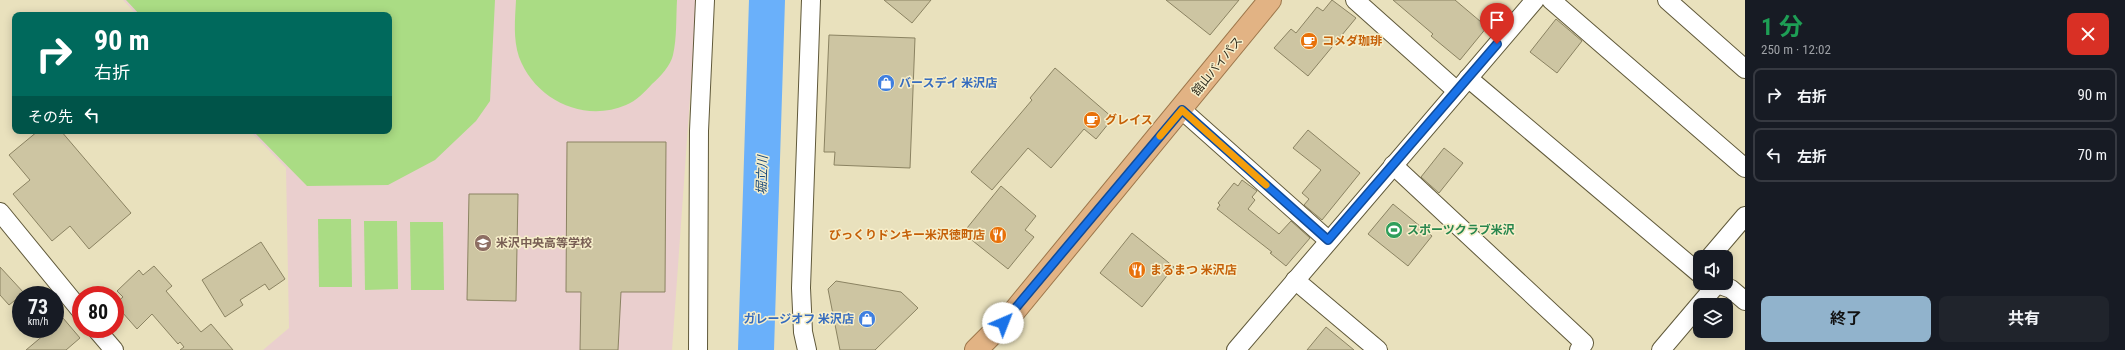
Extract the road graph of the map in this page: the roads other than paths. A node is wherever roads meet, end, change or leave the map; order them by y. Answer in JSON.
{"nodes":[{"id":1,"x":705,"y":0,"type":"edge"},
{"id":2,"x":811,"y":0,"type":"edge"},
{"id":3,"x":1270,"y":0,"type":"edge"},
{"id":4,"x":1355,"y":0,"type":"edge"},
{"id":5,"x":1535,"y":0,"type":"edge"},
{"id":6,"x":1551,"y":0,"type":"edge"},
{"id":7,"x":1667,"y":0,"type":"edge"},
{"id":8,"x":1745,"y":69,"type":"edge"},
{"id":9,"x":1463,"y":84,"type":"junction"},
{"id":10,"x":1182,"y":110,"type":"junction"},
{"id":11,"x":1393,"y":165,"type":"junction"},
{"id":12,"x":1745,"y":168,"type":"edge"},
{"id":13,"x":0,"y":212,"type":"edge"},
{"id":14,"x":1745,"y":216,"type":"edge"},
{"id":15,"x":1328,"y":240,"type":"junction"},
{"id":16,"x":1716,"y":250,"type":"edge"},
{"id":17,"x":1693,"y":267,"type":"edge"},
{"id":18,"x":1295,"y":280,"type":"junction"},
{"id":19,"x":1710,"y":290,"type":"edge"},
{"id":20,"x":1732,"y":290,"type":"edge"},
{"id":21,"x":72,"y":300,"type":"edge"},
{"id":22,"x":1745,"y":301,"type":"edge"},
{"id":23,"x":104,"y":338,"type":"edge"},
{"id":24,"x":114,"y":350,"type":"edge"},
{"id":25,"x":698,"y":350,"type":"edge"},
{"id":26,"x":807,"y":350,"type":"edge"},
{"id":27,"x":976,"y":350,"type":"edge"},
{"id":28,"x":1236,"y":350,"type":"edge"},
{"id":29,"x":1378,"y":350,"type":"edge"},
{"id":30,"x":1579,"y":350,"type":"edge"},
{"id":31,"x":1660,"y":350,"type":"edge"}],
"edges":[{"from":1,"to":25,"type":"street"},
{"from":2,"to":26,"type":"street"},
{"from":3,"to":10,"type":"highway","name":"舘山バイパス"},
{"from":4,"to":9,"type":"street"},
{"from":5,"to":9,"type":"street"},
{"from":6,"to":12,"type":"street"},
{"from":7,"to":8,"type":"street"},
{"from":9,"to":11,"type":"street"},
{"from":9,"to":17,"type":"street"},
{"from":10,"to":15,"type":"street"},
{"from":10,"to":27,"type":"highway","name":"舘山バイパス"},
{"from":11,"to":15,"type":"street"},
{"from":11,"to":30,"type":"street"},
{"from":13,"to":21,"type":"street"},
{"from":14,"to":16,"type":"street"},
{"from":15,"to":18,"type":"street"},
{"from":18,"to":28,"type":"street"},
{"from":18,"to":29,"type":"street"},
{"from":19,"to":31,"type":"street"},
{"from":20,"to":22,"type":"street"},
{"from":23,"to":24,"type":"street"}]}
